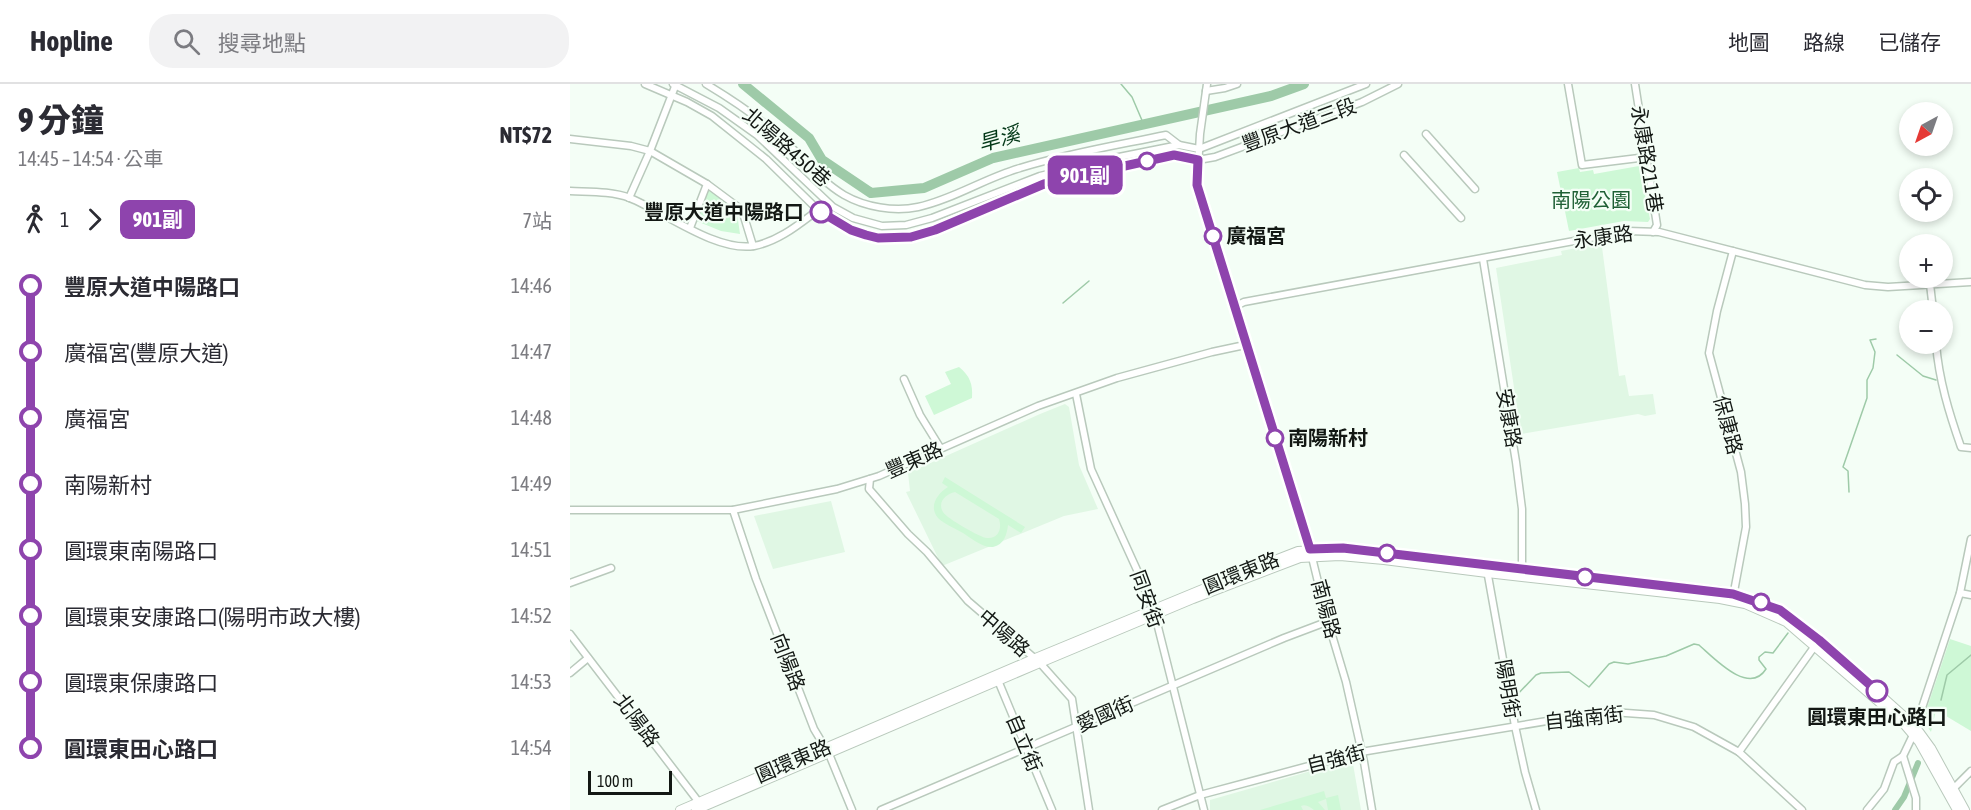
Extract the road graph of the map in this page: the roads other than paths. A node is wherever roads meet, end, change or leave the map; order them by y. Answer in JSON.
{"nodes":[{"id":1,"x":645,"y":84,"type":"edge"},
{"id":2,"x":674,"y":84,"type":"edge"},
{"id":3,"x":706,"y":84,"type":"edge"},
{"id":4,"x":1237,"y":84,"type":"edge"},
{"id":5,"x":1366,"y":84,"type":"edge"},
{"id":6,"x":1398,"y":84,"type":"edge"},
{"id":7,"x":1568,"y":84,"type":"edge"},
{"id":8,"x":1635,"y":84,"type":"edge"},
{"id":9,"x":1206,"y":90,"type":"edge"},
{"id":10,"x":671,"y":95,"type":"junction"},
{"id":11,"x":1426,"y":134,"type":"dead end"},
{"id":12,"x":570,"y":139,"type":"edge"},
{"id":13,"x":1179,"y":145,"type":"junction"},
{"id":14,"x":1199,"y":149,"type":"junction"},
{"id":15,"x":650,"y":151,"type":"junction"},
{"id":16,"x":1404,"y":155,"type":"dead end"},
{"id":17,"x":1647,"y":158,"type":"junction"},
{"id":18,"x":1198,"y":160,"type":"junction"},
{"id":19,"x":707,"y":184,"type":"junction"},
{"id":20,"x":1475,"y":189,"type":"dead end"},
{"id":21,"x":570,"y":191,"type":"edge"},
{"id":22,"x":629,"y":198,"type":"junction"},
{"id":23,"x":818,"y":210,"type":"junction"},
{"id":24,"x":1461,"y":218,"type":"dead end"},
{"id":25,"x":690,"y":228,"type":"junction"},
{"id":26,"x":1653,"y":232,"type":"junction"},
{"id":27,"x":753,"y":246,"type":"junction"},
{"id":28,"x":1733,"y":251,"type":"junction"},
{"id":29,"x":1483,"y":259,"type":"junction"},
{"id":30,"x":1971,"y":282,"type":"edge"},
{"id":31,"x":1953,"y":283,"type":"edge"},
{"id":32,"x":1899,"y":287,"type":"edge"},
{"id":33,"x":1234,"y":307,"type":"junction"},
{"id":34,"x":1245,"y":345,"type":"junction"},
{"id":35,"x":1937,"y":354,"type":"edge"},
{"id":36,"x":904,"y":379,"type":"dead end"},
{"id":37,"x":1076,"y":394,"type":"junction"},
{"id":38,"x":1971,"y":448,"type":"edge"},
{"id":39,"x":940,"y":449,"type":"junction"},
{"id":40,"x":870,"y":479,"type":"junction"},
{"id":41,"x":570,"y":510,"type":"edge"},
{"id":42,"x":733,"y":510,"type":"junction"},
{"id":43,"x":1971,"y":539,"type":"edge"},
{"id":44,"x":1311,"y":553,"type":"junction"},
{"id":45,"x":611,"y":568,"type":"dead end"},
{"id":46,"x":1487,"y":570,"type":"junction"},
{"id":47,"x":1522,"y":574,"type":"junction"},
{"id":48,"x":570,"y":583,"type":"edge"},
{"id":49,"x":1960,"y":593,"type":"junction"},
{"id":50,"x":1971,"y":595,"type":"edge"},
{"id":51,"x":1733,"y":597,"type":"junction"},
{"id":52,"x":1154,"y":612,"type":"junction"},
{"id":53,"x":1329,"y":621,"type":"junction"},
{"id":54,"x":570,"y":634,"type":"edge"},
{"id":55,"x":1817,"y":643,"type":"junction"},
{"id":56,"x":588,"y":658,"type":"junction"},
{"id":57,"x":1037,"y":661,"type":"junction"},
{"id":58,"x":570,"y":673,"type":"edge"},
{"id":59,"x":997,"y":678,"type":"junction"},
{"id":60,"x":1174,"y":685,"type":"junction"},
{"id":61,"x":1515,"y":726,"type":"junction"},
{"id":62,"x":1915,"y":726,"type":"junction"},
{"id":63,"x":1076,"y":727,"type":"junction"},
{"id":64,"x":1913,"y":735,"type":"junction"},
{"id":65,"x":1026,"y":748,"type":"junction"},
{"id":66,"x":828,"y":751,"type":"junction"},
{"id":67,"x":1361,"y":752,"type":"junction"},
{"id":68,"x":1739,"y":752,"type":"junction"},
{"id":69,"x":1903,"y":756,"type":"junction"},
{"id":70,"x":1971,"y":771,"type":"edge"},
{"id":71,"x":1951,"y":791,"type":"junction"},
{"id":72,"x":1200,"y":795,"type":"junction"},
{"id":73,"x":699,"y":806,"type":"edge"},
{"id":74,"x":680,"y":810,"type":"edge"},
{"id":75,"x":852,"y":810,"type":"edge"},
{"id":76,"x":881,"y":810,"type":"edge"},
{"id":77,"x":1052,"y":810,"type":"edge"},
{"id":78,"x":1089,"y":810,"type":"edge"},
{"id":79,"x":1162,"y":810,"type":"edge"},
{"id":80,"x":1204,"y":810,"type":"edge"},
{"id":81,"x":1372,"y":810,"type":"edge"},
{"id":82,"x":1536,"y":810,"type":"edge"},
{"id":83,"x":1802,"y":810,"type":"edge"},
{"id":84,"x":1867,"y":810,"type":"edge"},
{"id":85,"x":1916,"y":810,"type":"edge"},
{"id":86,"x":1957,"y":810,"type":"edge"},
{"id":87,"x":1965,"y":810,"type":"edge"}],
"edges":[{"from":1,"to":10,"type":"street"},
{"from":2,"to":10,"type":"street"},
{"from":2,"to":13,"type":"street"},
{"from":3,"to":13,"type":"street","name":"北陽路450巷"},
{"from":4,"to":9,"type":"street"},
{"from":5,"to":14,"type":"street","name":"豐原大道三段"},
{"from":6,"to":18,"type":"street","name":"豐原大道三段"},
{"from":7,"to":17,"type":"street"},
{"from":8,"to":17,"type":"street","name":"永康路211巷"},
{"from":9,"to":14,"type":"street","name":"南陽路"},
{"from":10,"to":15,"type":"street"},
{"from":10,"to":23,"type":"street"},
{"from":11,"to":20,"type":"street"},
{"from":12,"to":15,"type":"street"},
{"from":13,"to":14,"type":"street","name":"北陽路450巷"},
{"from":14,"to":18,"type":"street","name":"南陽路"},
{"from":15,"to":19,"type":"street"},
{"from":15,"to":22,"type":"street"},
{"from":16,"to":24,"type":"street"},
{"from":17,"to":26,"type":"street","name":"永康路211巷"},
{"from":18,"to":23,"type":"street"},
{"from":18,"to":33,"type":"street","name":"南陽路"},
{"from":19,"to":25,"type":"street"},
{"from":19,"to":27,"type":"street"},
{"from":21,"to":22,"type":"street"},
{"from":22,"to":25,"type":"street"},
{"from":23,"to":27,"type":"street"},
{"from":25,"to":27,"type":"street"},
{"from":26,"to":28,"type":"street","name":"永康路"},
{"from":26,"to":29,"type":"street","name":"永康路"},
{"from":28,"to":32,"type":"street","name":"永康路"},
{"from":28,"to":51,"type":"street","name":"保康路"},
{"from":29,"to":33,"type":"street","name":"永康路"},
{"from":29,"to":47,"type":"street","name":"安康路"},
{"from":30,"to":31,"type":"street","name":"永康路"},
{"from":33,"to":34,"type":"street","name":"南陽路"},
{"from":34,"to":37,"type":"street","name":"豐東路"},
{"from":34,"to":44,"type":"street","name":"南陽路"},
{"from":35,"to":38,"type":"street"},
{"from":36,"to":39,"type":"street"},
{"from":37,"to":39,"type":"street","name":"豐東路"},
{"from":37,"to":52,"type":"street","name":"同安街"},
{"from":39,"to":40,"type":"street","name":"豐東路"},
{"from":40,"to":42,"type":"street","name":"豐東路"},
{"from":40,"to":57,"type":"street","name":"中陽路"},
{"from":41,"to":42,"type":"street","name":"豐東路"},
{"from":42,"to":66,"type":"street","name":"向陽路"},
{"from":43,"to":49,"type":"street"},
{"from":44,"to":46,"type":"main road","name":"圓環東路"},
{"from":44,"to":52,"type":"main road","name":"圓環東路"},
{"from":44,"to":53,"type":"street","name":"南陽路"},
{"from":45,"to":48,"type":"street"},
{"from":46,"to":47,"type":"main road","name":"圓環東路"},
{"from":46,"to":61,"type":"street","name":"陽明街"},
{"from":47,"to":51,"type":"main road","name":"圓環東路"},
{"from":49,"to":50,"type":"street"},
{"from":49,"to":62,"type":"street"},
{"from":51,"to":55,"type":"main road","name":"圓環東路"},
{"from":52,"to":57,"type":"main road","name":"圓環東路"},
{"from":52,"to":60,"type":"street","name":"同安街"},
{"from":53,"to":60,"type":"street","name":"愛國街"},
{"from":53,"to":67,"type":"street","name":"南陽路"},
{"from":54,"to":56,"type":"street","name":"北陽路"},
{"from":55,"to":62,"type":"main road","name":"圓環東路"},
{"from":55,"to":64,"type":"main road","name":"圓環東路"},
{"from":55,"to":68,"type":"street"},
{"from":56,"to":58,"type":"street"},
{"from":56,"to":73,"type":"street","name":"北陽路"},
{"from":57,"to":59,"type":"main road","name":"圓環東路"},
{"from":57,"to":63,"type":"street","name":"中陽路"},
{"from":59,"to":65,"type":"street","name":"自立街"},
{"from":59,"to":66,"type":"main road","name":"圓環東路"},
{"from":60,"to":63,"type":"street","name":"愛國街"},
{"from":60,"to":72,"type":"street","name":"同安街"},
{"from":61,"to":67,"type":"street","name":"自強街"},
{"from":61,"to":68,"type":"street","name":"自強南街"},
{"from":61,"to":82,"type":"street","name":"陽明街"},
{"from":62,"to":64,"type":"street"},
{"from":62,"to":71,"type":"main road","name":"圓環東路"},
{"from":63,"to":65,"type":"street","name":"愛國街"},
{"from":63,"to":78,"type":"street","name":"中陽路"},
{"from":64,"to":69,"type":"street"},
{"from":64,"to":71,"type":"main road","name":"圓環東路"},
{"from":65,"to":76,"type":"street","name":"愛國街"},
{"from":65,"to":77,"type":"street","name":"自立街"},
{"from":66,"to":73,"type":"main road","name":"圓環東路"},
{"from":66,"to":75,"type":"street","name":"向陽路"},
{"from":67,"to":72,"type":"street","name":"自強街"},
{"from":67,"to":81,"type":"street","name":"南陽路"},
{"from":68,"to":83,"type":"street","name":"自強南街"},
{"from":69,"to":84,"type":"street"},
{"from":69,"to":85,"type":"street"},
{"from":70,"to":71,"type":"street"},
{"from":71,"to":86,"type":"main road","name":"圓環東路"},
{"from":71,"to":87,"type":"main road","name":"圓環東路"},
{"from":72,"to":79,"type":"street","name":"自強街"},
{"from":72,"to":80,"type":"street","name":"同安街"},
{"from":73,"to":74,"type":"main road","name":"圓環東路"}]}
